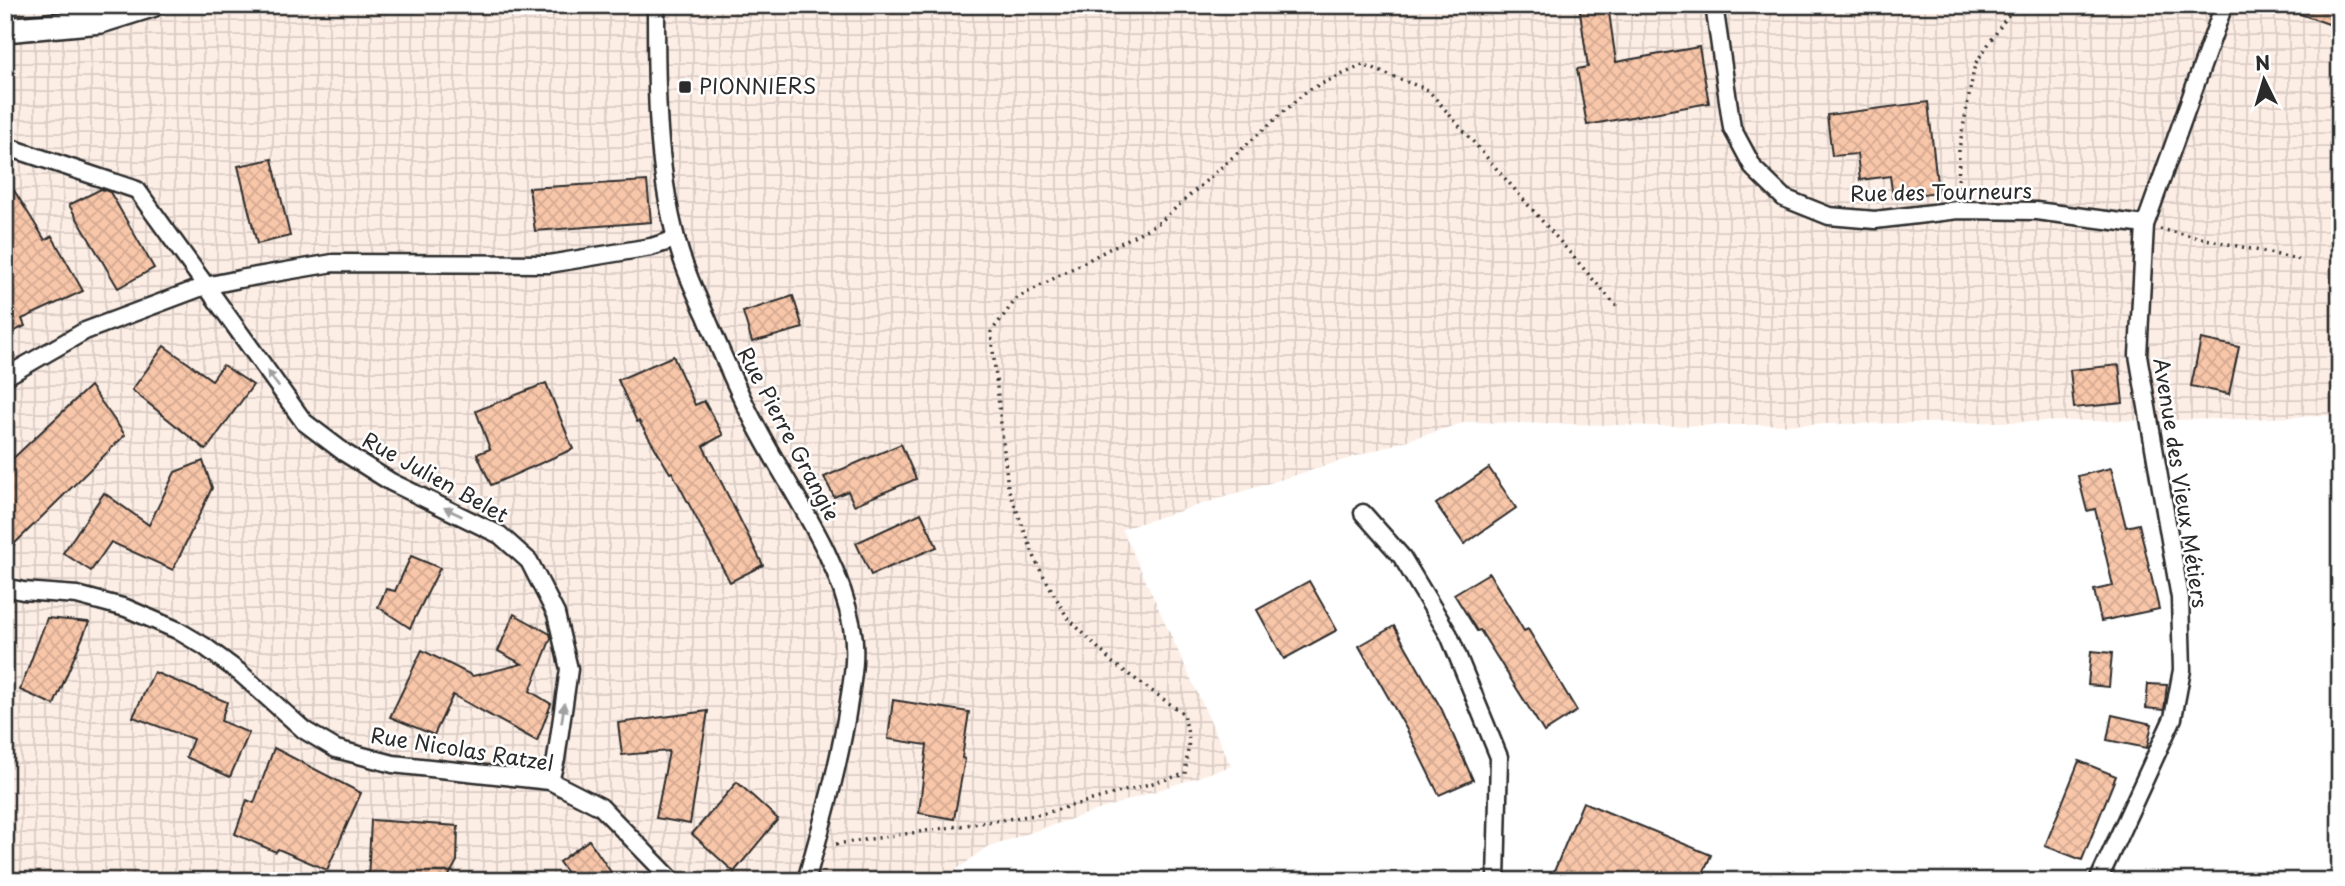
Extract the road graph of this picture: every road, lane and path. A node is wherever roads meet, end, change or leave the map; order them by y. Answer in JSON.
{"nodes":[{"id":1,"x":152,"y":5,"type":"edge"},
{"id":2,"x":656,"y":5,"type":"edge"},
{"id":3,"x":1714,"y":5,"type":"edge"},
{"id":4,"x":2015,"y":5,"type":"edge"},
{"id":5,"x":2224,"y":5,"type":"edge"},
{"id":6,"x":5,"y":30,"type":"edge"},
{"id":7,"x":5,"y":146,"type":"edge"},
{"id":8,"x":1958,"y":210,"type":"junction"},
{"id":9,"x":2145,"y":225,"type":"junction"},
{"id":10,"x":676,"y":239,"type":"junction"},
{"id":11,"x":2301,"y":260,"type":"dead end"},
{"id":12,"x":205,"y":286,"type":"junction"},
{"id":13,"x":1618,"y":308,"type":"dead end"},
{"id":14,"x":5,"y":377,"type":"edge"},
{"id":15,"x":1363,"y":513,"type":"dead end"},
{"id":16,"x":5,"y":587,"type":"edge"},
{"id":17,"x":551,"y":780,"type":"junction"},
{"id":18,"x":816,"y":846,"type":"junction"},
{"id":19,"x":673,"y":881,"type":"edge"},
{"id":20,"x":806,"y":881,"type":"edge"},
{"id":21,"x":1496,"y":881,"type":"edge"},
{"id":22,"x":2098,"y":881,"type":"edge"}],
"edges":[{"from":1,"to":6,"type":"street"},
{"from":2,"to":10,"type":"street","name":"Rue Pierre Grangie"},
{"from":3,"to":8,"type":"street","name":"Rue des Tourneurs"},
{"from":4,"to":8,"type":"path"},
{"from":5,"to":9,"type":"street","name":"Avenue des Vieux Métiers"},
{"from":7,"to":12,"type":"street","name":"Rue Julien Belet"},
{"from":8,"to":9,"type":"street","name":"Rue des Tourneurs"},
{"from":9,"to":11,"type":"path"},
{"from":9,"to":22,"type":"street","name":"Avenue des Vieux Métiers"},
{"from":10,"to":12,"type":"street"},
{"from":10,"to":18,"type":"street","name":"Rue Pierre Grangie"},
{"from":12,"to":14,"type":"street"},
{"from":17,"to":12,"type":"street","name":"Rue Julien Belet","one_way":true},
{"from":13,"to":18,"type":"path"},
{"from":15,"to":21,"type":"street"},
{"from":16,"to":17,"type":"street","name":"Rue Nicolas Ratzel"},
{"from":17,"to":19,"type":"street","name":"Rue Nicolas Ratzel"},
{"from":18,"to":20,"type":"street","name":"Rue Pierre Grangie"}]}
